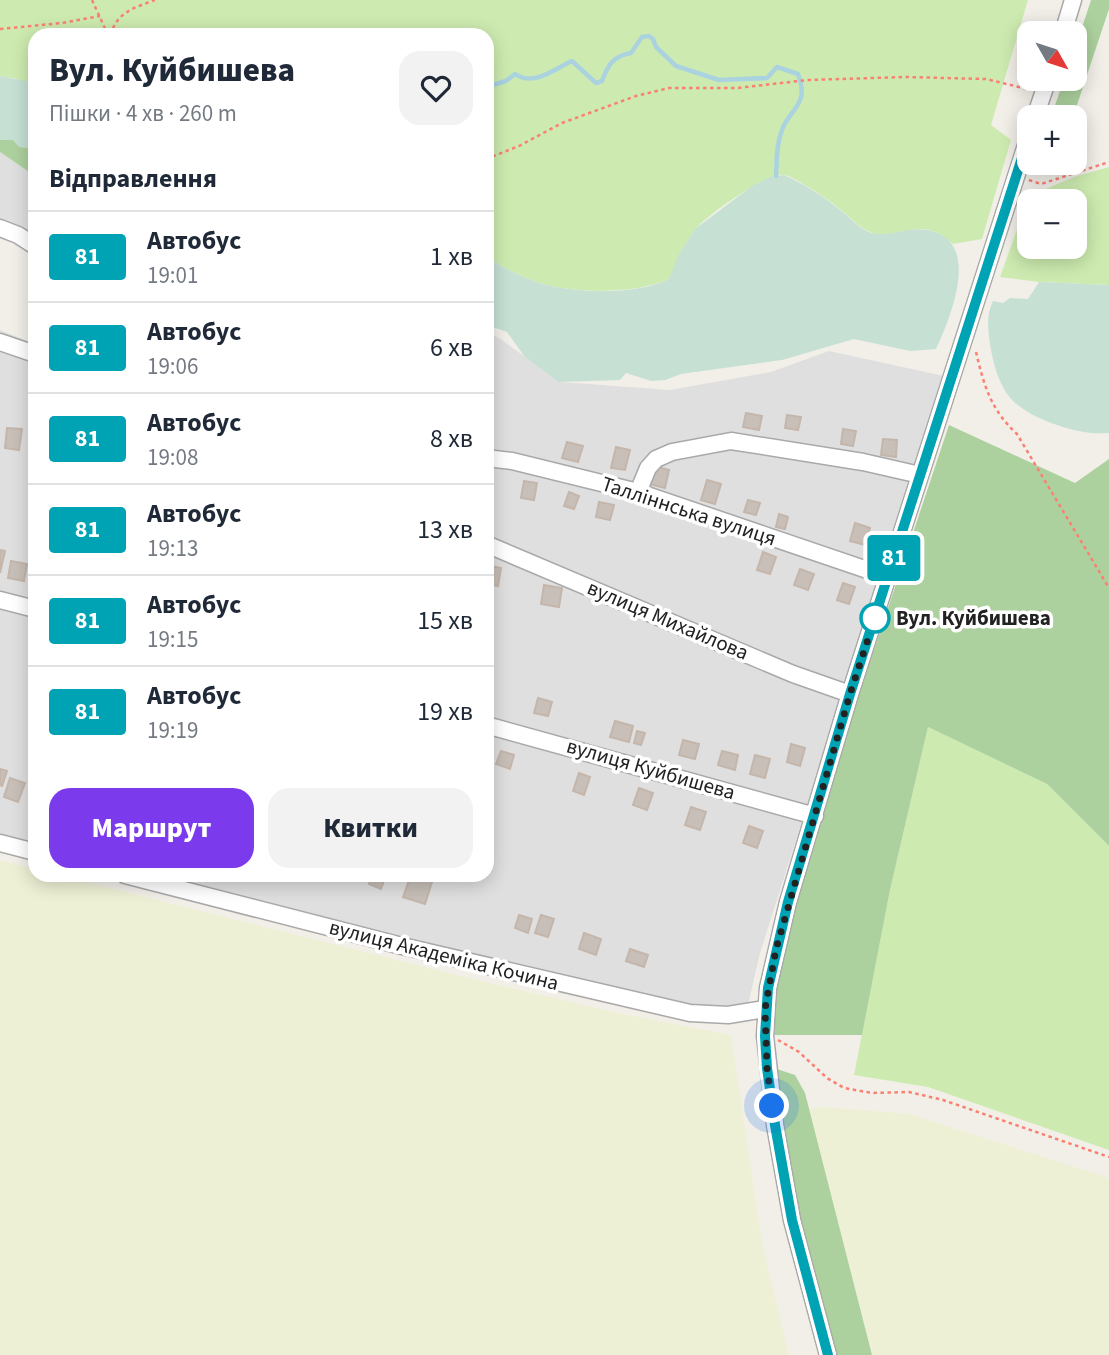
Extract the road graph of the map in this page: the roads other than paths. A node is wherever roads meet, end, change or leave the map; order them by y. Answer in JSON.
{"nodes":[{"id":1,"x":1073,"y":0,"type":"edge"},
{"id":2,"x":1067,"y":21,"type":"edge"},
{"id":3,"x":1017,"y":171,"type":"edge"},
{"id":4,"x":0,"y":228,"type":"edge"},
{"id":5,"x":28,"y":241,"type":"edge"},
{"id":6,"x":0,"y":342,"type":"edge"},
{"id":7,"x":28,"y":352,"type":"edge"},
{"id":8,"x":494,"y":459,"type":"edge"},
{"id":9,"x":920,"y":475,"type":"junction"},
{"id":10,"x":638,"y":492,"type":"junction"},
{"id":11,"x":494,"y":547,"type":"edge"},
{"id":12,"x":888,"y":577,"type":"junction"},
{"id":13,"x":0,"y":600,"type":"edge"},
{"id":14,"x":28,"y":607,"type":"edge"},
{"id":15,"x":850,"y":694,"type":"junction"},
{"id":16,"x":494,"y":726,"type":"edge"},
{"id":17,"x":815,"y":816,"type":"junction"},
{"id":18,"x":0,"y":843,"type":"edge"},
{"id":19,"x":28,"y":850,"type":"edge"},
{"id":20,"x":152,"y":882,"type":"edge"},
{"id":21,"x":765,"y":1009,"type":"junction"},
{"id":22,"x":828,"y":1355,"type":"edge"}],
"edges":[{"from":1,"to":2,"type":"street"},
{"from":3,"to":9,"type":"street"},
{"from":4,"to":5,"type":"street"},
{"from":6,"to":7,"type":"street"},
{"from":8,"to":10,"type":"street","name":"Талліннська вулиця"},
{"from":9,"to":10,"type":"street"},
{"from":9,"to":12,"type":"street"},
{"from":10,"to":12,"type":"street","name":"Талліннська вулиця"},
{"from":11,"to":15,"type":"street","name":"вулиця Михайлова"},
{"from":12,"to":15,"type":"street"},
{"from":13,"to":14,"type":"street"},
{"from":15,"to":17,"type":"street"},
{"from":16,"to":17,"type":"street","name":"вулиця Куйбишева"},
{"from":17,"to":21,"type":"street"},
{"from":18,"to":19,"type":"street"},
{"from":20,"to":21,"type":"street","name":"вулиця Академіка Кочина"},
{"from":21,"to":22,"type":"street"}]}
